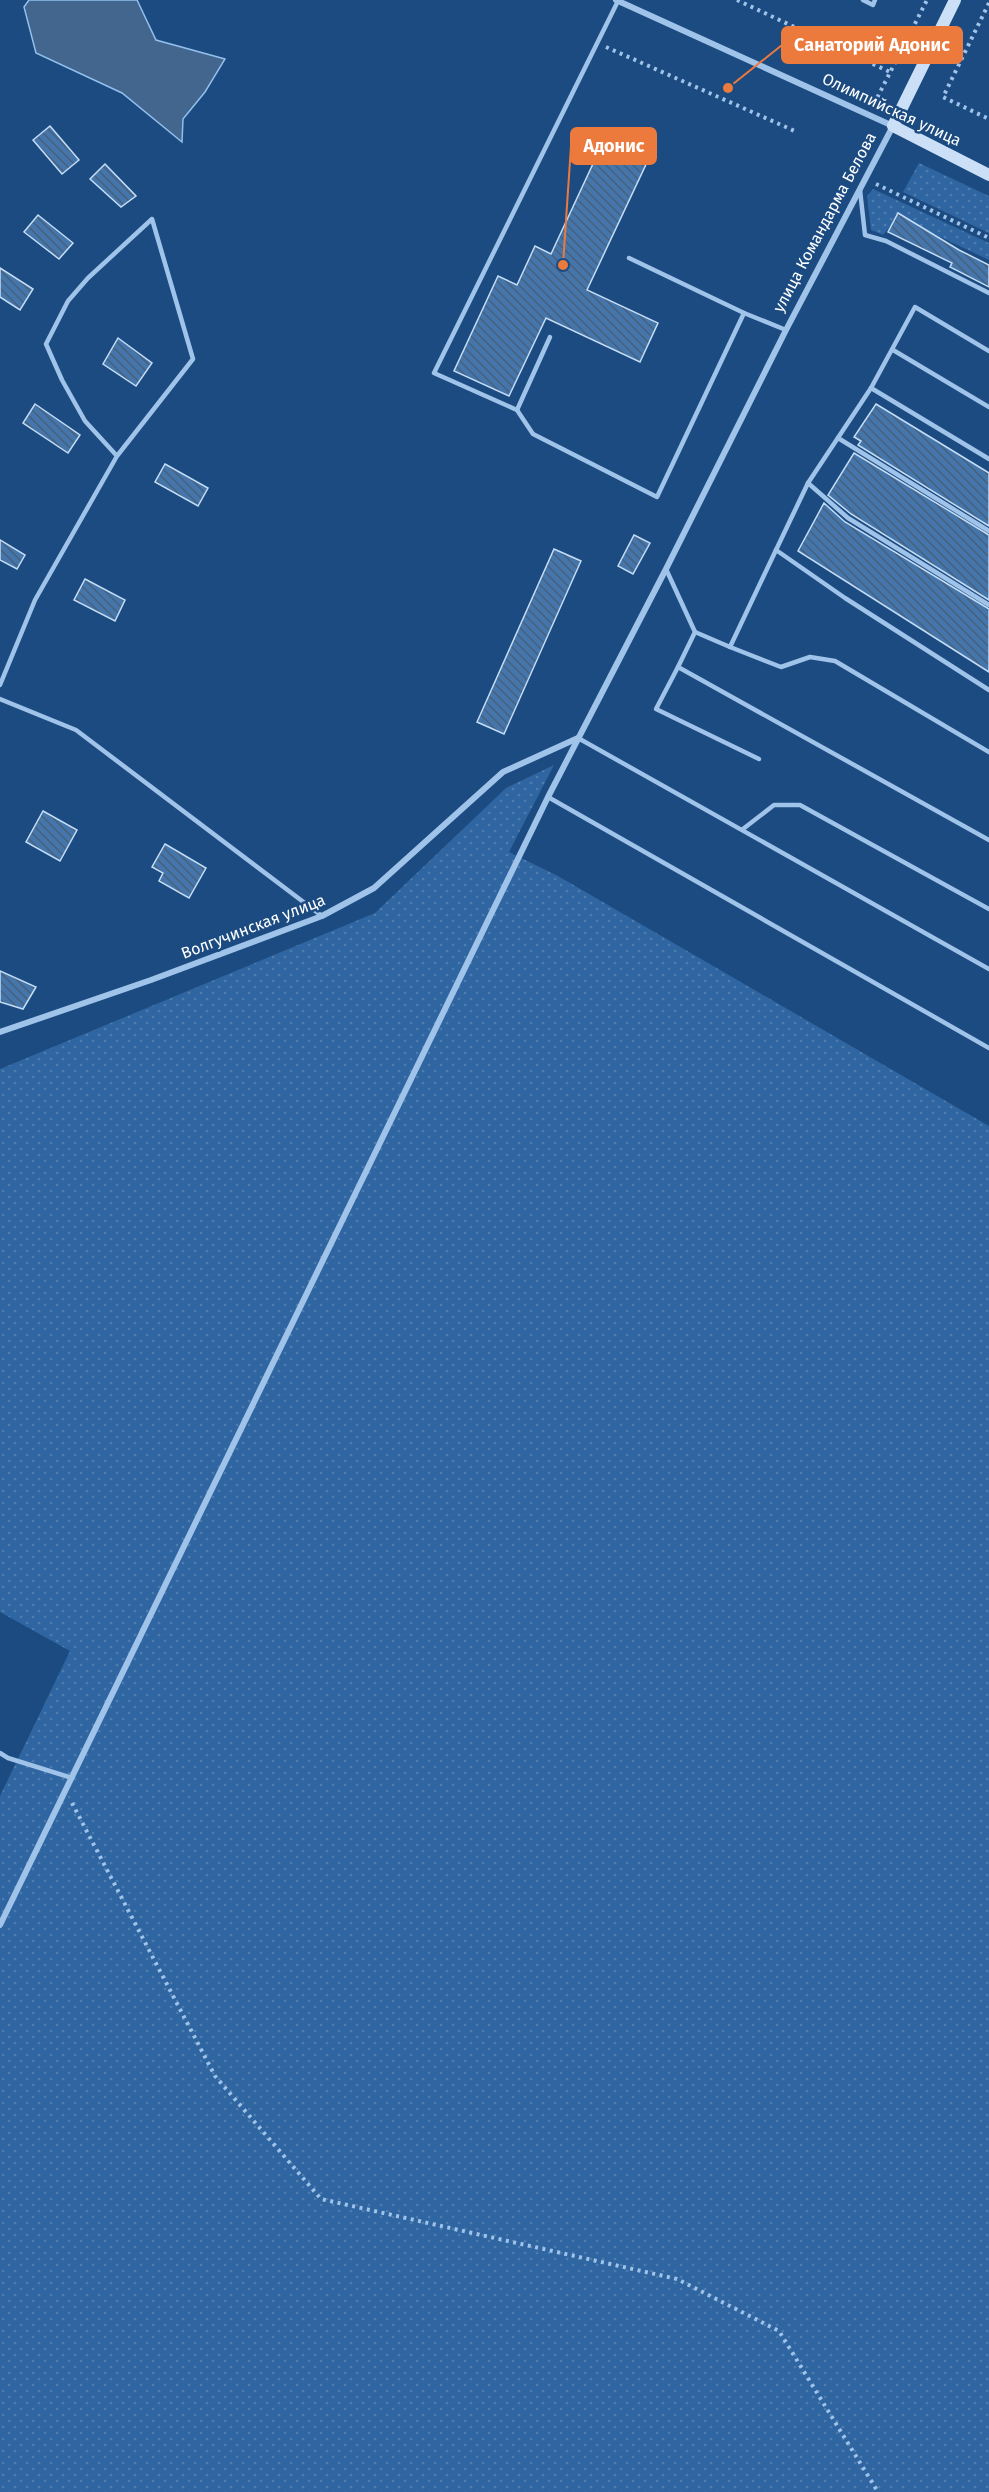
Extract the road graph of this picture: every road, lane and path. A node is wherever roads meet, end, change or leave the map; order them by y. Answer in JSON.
{"nodes":[{"id":1,"x":737,"y":0,"type":"edge"},
{"id":2,"x":863,"y":0,"type":"edge"},
{"id":3,"x":875,"y":0,"type":"edge"},
{"id":4,"x":927,"y":0,"type":"edge"},
{"id":5,"x":955,"y":0,"type":"edge"},
{"id":6,"x":617,"y":1,"type":"edge"},
{"id":7,"x":989,"y":3,"type":"edge"},
{"id":8,"x":597,"y":43,"type":"junction"},
{"id":9,"x":890,"y":72,"type":"junction"},
{"id":10,"x":868,"y":115,"type":"junction"},
{"id":11,"x":989,"y":119,"type":"edge"},
{"id":12,"x":893,"y":126,"type":"junction"},
{"id":13,"x":797,"y":132,"type":"dead end"},
{"id":14,"x":989,"y":175,"type":"edge"},
{"id":15,"x":866,"y":179,"type":"junction"},
{"id":16,"x":860,"y":190,"type":"junction"},
{"id":17,"x":989,"y":238,"type":"edge"},
{"id":18,"x":629,"y":258,"type":"dead end"},
{"id":19,"x":989,"y":293,"type":"edge"},
{"id":20,"x":744,"y":313,"type":"junction"},
{"id":21,"x":786,"y":330,"type":"junction"},
{"id":22,"x":550,"y":337,"type":"dead end"},
{"id":23,"x":893,"y":350,"type":"junction"},
{"id":24,"x":989,"y":351,"type":"edge"},
{"id":25,"x":871,"y":388,"type":"junction"},
{"id":26,"x":989,"y":407,"type":"edge"},
{"id":27,"x":517,"y":410,"type":"junction"},
{"id":28,"x":838,"y":438,"type":"junction"},
{"id":29,"x":117,"y":456,"type":"junction"},
{"id":30,"x":989,"y":459,"type":"edge"},
{"id":31,"x":808,"y":483,"type":"junction"},
{"id":32,"x":989,"y":531,"type":"edge"},
{"id":33,"x":776,"y":550,"type":"junction"},
{"id":34,"x":666,"y":568,"type":"junction"},
{"id":35,"x":989,"y":605,"type":"edge"},
{"id":36,"x":695,"y":632,"type":"junction"},
{"id":37,"x":729,"y":647,"type":"junction"},
{"id":38,"x":678,"y":667,"type":"junction"},
{"id":39,"x":0,"y":685,"type":"edge"},
{"id":40,"x":989,"y":690,"type":"edge"},
{"id":41,"x":0,"y":699,"type":"edge"},
{"id":42,"x":578,"y":738,"type":"junction"},
{"id":43,"x":989,"y":752,"type":"edge"},
{"id":44,"x":759,"y":759,"type":"dead end"},
{"id":45,"x":548,"y":797,"type":"junction"},
{"id":46,"x":743,"y":829,"type":"junction"},
{"id":47,"x":989,"y":840,"type":"edge"},
{"id":48,"x":989,"y":909,"type":"edge"},
{"id":49,"x":322,"y":916,"type":"junction"},
{"id":50,"x":989,"y":969,"type":"edge"},
{"id":51,"x":0,"y":1032,"type":"edge"},
{"id":52,"x":989,"y":1048,"type":"edge"},
{"id":53,"x":0,"y":1754,"type":"edge"},
{"id":54,"x":72,"y":1778,"type":"junction"},
{"id":55,"x":65,"y":1790,"type":"junction"},
{"id":56,"x":0,"y":1924,"type":"edge"},
{"id":57,"x":878,"y":2492,"type":"edge"}],
"edges":[{"from":1,"to":9,"type":"path"},
{"from":2,"to":3,"type":"lane"},
{"from":4,"to":9,"type":"path"},
{"from":5,"to":12,"type":"main road","name":"улица Командарма Белова"},
{"from":6,"to":8,"type":"lane"},
{"from":6,"to":10,"type":"street","name":"Олимпийская улица"},
{"from":7,"to":11,"type":"path"},
{"from":8,"to":13,"type":"path"},
{"from":8,"to":27,"type":"lane"},
{"from":9,"to":10,"type":"path"},
{"from":10,"to":12,"type":"street","name":"Олимпийская улица"},
{"from":12,"to":14,"type":"main road","name":"Олимпийская улица"},
{"from":12,"to":15,"type":"street","name":"улица Командарма Белова"},
{"from":15,"to":16,"type":"street","name":"улица Командарма Белова"},
{"from":15,"to":17,"type":"path"},
{"from":16,"to":19,"type":"lane"},
{"from":16,"to":21,"type":"street","name":"улица Командарма Белова"},
{"from":18,"to":20,"type":"lane"},
{"from":20,"to":21,"type":"lane"},
{"from":20,"to":27,"type":"lane"},
{"from":21,"to":34,"type":"street","name":"улица Командарма Белова"},
{"from":22,"to":27,"type":"lane"},
{"from":23,"to":24,"type":"lane"},
{"from":23,"to":25,"type":"lane"},
{"from":23,"to":26,"type":"lane"},
{"from":25,"to":28,"type":"lane"},
{"from":25,"to":30,"type":"lane"},
{"from":28,"to":31,"type":"lane"},
{"from":28,"to":32,"type":"lane"},
{"from":29,"to":29,"type":"lane"},
{"from":29,"to":39,"type":"lane"},
{"from":31,"to":33,"type":"lane"},
{"from":31,"to":35,"type":"lane"},
{"from":33,"to":37,"type":"lane"},
{"from":33,"to":40,"type":"lane"},
{"from":34,"to":36,"type":"lane"},
{"from":34,"to":42,"type":"street","name":"улица Командарма Белова"},
{"from":36,"to":37,"type":"lane"},
{"from":36,"to":38,"type":"lane"},
{"from":37,"to":43,"type":"lane"},
{"from":38,"to":44,"type":"lane"},
{"from":38,"to":47,"type":"lane"},
{"from":41,"to":49,"type":"lane"},
{"from":42,"to":45,"type":"street","name":"улица Командарма Белова"},
{"from":42,"to":46,"type":"lane"},
{"from":42,"to":49,"type":"street","name":"Волгучинская улица"},
{"from":45,"to":52,"type":"lane"},
{"from":45,"to":54,"type":"street","name":"улица Командарма Белова"},
{"from":46,"to":48,"type":"lane"},
{"from":46,"to":50,"type":"lane"},
{"from":49,"to":51,"type":"street","name":"Волгучинская улица"},
{"from":53,"to":54,"type":"lane"},
{"from":54,"to":55,"type":"street","name":"улица Командарма Белова"},
{"from":55,"to":56,"type":"street","name":"улица Командарма Белова"},
{"from":55,"to":57,"type":"path"}]}
